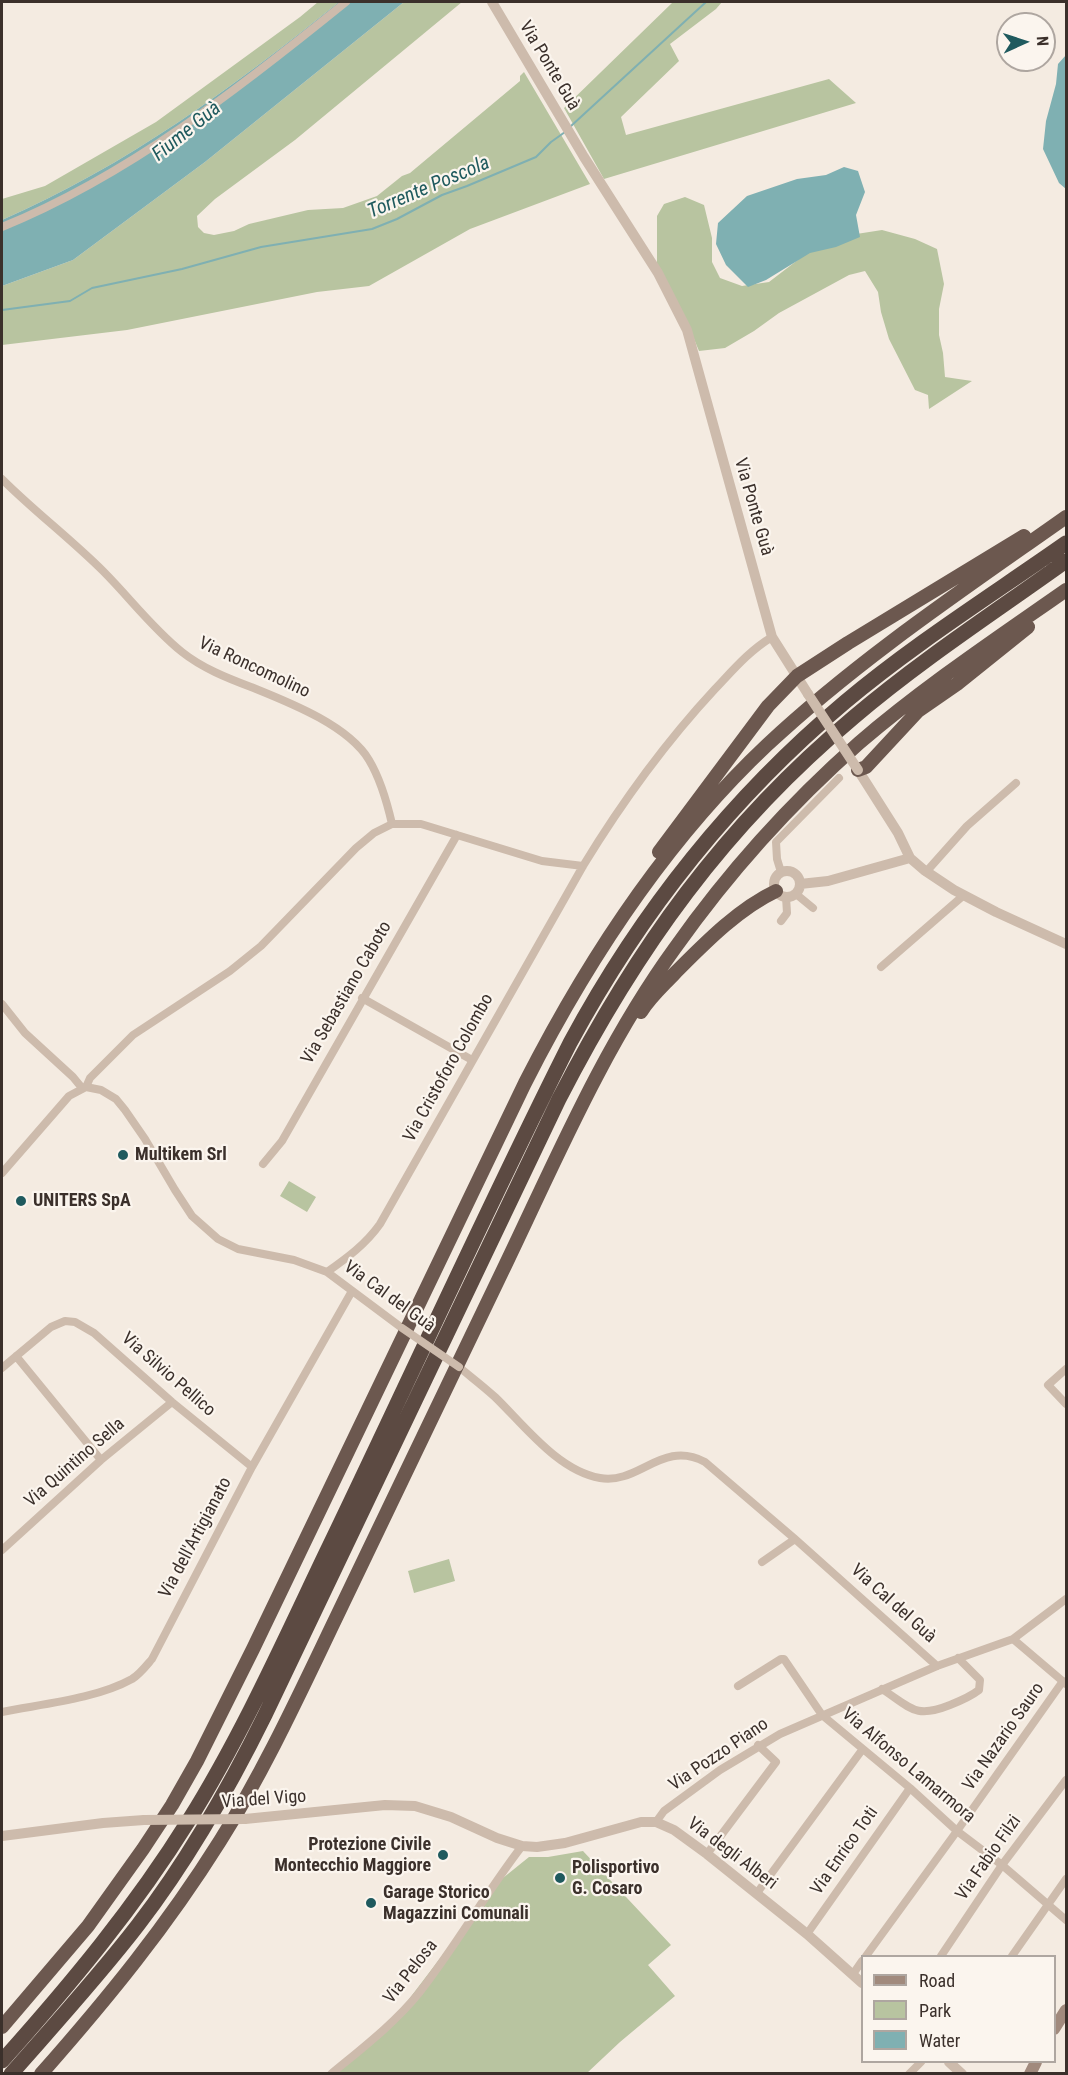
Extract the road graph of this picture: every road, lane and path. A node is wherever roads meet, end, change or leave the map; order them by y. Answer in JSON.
{"nodes":[{"id":1,"x":346,"y":2,"type":"edge"},
{"id":2,"x":492,"y":2,"type":"edge"},
{"id":3,"x":2,"y":226,"type":"edge"},
{"id":4,"x":2,"y":479,"type":"edge"},
{"id":5,"x":1066,"y":511,"type":"edge"},
{"id":6,"x":1066,"y":516,"type":"edge"},
{"id":7,"x":1066,"y":543,"type":"edge"},
{"id":8,"x":1066,"y":561,"type":"edge"},
{"id":9,"x":1066,"y":590,"type":"edge"},
{"id":10,"x":1066,"y":598,"type":"edge"},
{"id":11,"x":772,"y":637,"type":"junction"},
{"id":12,"x":797,"y":676,"type":"junction"},
{"id":13,"x":858,"y":770,"type":"junction"},
{"id":14,"x":839,"y":778,"type":"dead end"},
{"id":15,"x":1016,"y":783,"type":"dead end"},
{"id":16,"x":392,"y":824,"type":"junction"},
{"id":17,"x":457,"y":836,"type":"junction"},
{"id":18,"x":910,"y":858,"type":"junction"},
{"id":19,"x":583,"y":866,"type":"junction"},
{"id":20,"x":782,"y":872,"type":"junction"},
{"id":21,"x":926,"y":872,"type":"junction"},
{"id":22,"x":789,"y":891,"type":"junction"},
{"id":23,"x":964,"y":895,"type":"junction"},
{"id":24,"x":813,"y":908,"type":"dead end"},
{"id":25,"x":781,"y":921,"type":"dead end"},
{"id":26,"x":1066,"y":944,"type":"edge"},
{"id":27,"x":881,"y":968,"type":"dead end"},
{"id":28,"x":362,"y":999,"type":"junction"},
{"id":29,"x":568,"y":999,"type":"junction"},
{"id":30,"x":2,"y":1004,"type":"edge"},
{"id":31,"x":472,"y":1060,"type":"junction"},
{"id":32,"x":84,"y":1088,"type":"junction"},
{"id":33,"x":572,"y":1126,"type":"junction"},
{"id":34,"x":262,"y":1164,"type":"dead end"},
{"id":35,"x":2,"y":1173,"type":"edge"},
{"id":36,"x":327,"y":1272,"type":"junction"},
{"id":37,"x":352,"y":1291,"type":"junction"},
{"id":38,"x":16,"y":1356,"type":"junction"},
{"id":39,"x":2,"y":1368,"type":"edge"},
{"id":40,"x":1066,"y":1369,"type":"edge"},
{"id":41,"x":172,"y":1402,"type":"junction"},
{"id":42,"x":1066,"y":1404,"type":"edge"},
{"id":43,"x":101,"y":1460,"type":"junction"},
{"id":44,"x":252,"y":1467,"type":"junction"},
{"id":45,"x":795,"y":1539,"type":"junction"},
{"id":46,"x":2,"y":1550,"type":"edge"},
{"id":47,"x":762,"y":1562,"type":"dead end"},
{"id":48,"x":1066,"y":1599,"type":"edge"},
{"id":49,"x":1013,"y":1639,"type":"junction"},
{"id":50,"x":958,"y":1658,"type":"junction"},
{"id":51,"x":937,"y":1666,"type":"junction"},
{"id":52,"x":1065,"y":1683,"type":"edge"},
{"id":53,"x":738,"y":1686,"type":"dead end"},
{"id":54,"x":882,"y":1689,"type":"junction"},
{"id":55,"x":2,"y":1712,"type":"edge"},
{"id":56,"x":822,"y":1715,"type":"junction"},
{"id":57,"x":758,"y":1745,"type":"junction"},
{"id":58,"x":862,"y":1750,"type":"junction"},
{"id":59,"x":1066,"y":1780,"type":"edge"},
{"id":60,"x":910,"y":1788,"type":"junction"},
{"id":61,"x":656,"y":1822,"type":"junction"},
{"id":62,"x":957,"y":1831,"type":"junction"},
{"id":63,"x":2,"y":1836,"type":"edge"},
{"id":64,"x":522,"y":1846,"type":"junction"},
{"id":65,"x":707,"y":1854,"type":"junction"},
{"id":66,"x":1002,"y":1865,"type":"junction"},
{"id":67,"x":1066,"y":1879,"type":"edge"},
{"id":68,"x":757,"y":1893,"type":"junction"},
{"id":69,"x":1049,"y":1904,"type":"junction"},
{"id":70,"x":1066,"y":1920,"type":"edge"},
{"id":71,"x":807,"y":1934,"type":"junction"},
{"id":72,"x":867,"y":1955,"type":"edge"},
{"id":73,"x":942,"y":1955,"type":"edge"},
{"id":74,"x":1013,"y":1955,"type":"edge"},
{"id":75,"x":861,"y":1962,"type":"edge"},
{"id":76,"x":853,"y":1974,"type":"junction"},
{"id":77,"x":861,"y":1982,"type":"edge"},
{"id":78,"x":1066,"y":2010,"type":"edge"},
{"id":79,"x":1056,"y":2026,"type":"edge"},
{"id":80,"x":2,"y":2027,"type":"edge"},
{"id":81,"x":2,"y":2061,"type":"edge"},
{"id":82,"x":11,"y":2073,"type":"edge"},
{"id":83,"x":41,"y":2073,"type":"edge"},
{"id":84,"x":331,"y":2073,"type":"edge"}],
"edges":[{"from":1,"to":3,"type":"street"},
{"from":2,"to":11,"type":"street","name":"Via Ponte Guà"},
{"from":4,"to":16,"type":"street","name":"Via Roncomolino"},
{"from":5,"to":12,"type":"highway"},
{"from":6,"to":29,"type":"highway"},
{"from":7,"to":81,"type":"highway"},
{"from":8,"to":82,"type":"highway"},
{"from":9,"to":33,"type":"highway"},
{"from":10,"to":13,"type":"highway"},
{"from":11,"to":12,"type":"street","name":"Via Ponte Guà"},
{"from":11,"to":19,"type":"street","name":"Via Cristoforo Colombo"},
{"from":12,"to":13,"type":"street","name":"Via Ponte Guà","bridge":true},
{"from":12,"to":29,"type":"highway"},
{"from":13,"to":18,"type":"street","name":"Via Ponte Guà"},
{"from":14,"to":20,"type":"street"},
{"from":15,"to":21,"type":"street"},
{"from":16,"to":17,"type":"street"},
{"from":16,"to":32,"type":"street"},
{"from":17,"to":19,"type":"street"},
{"from":17,"to":28,"type":"street","name":"Via Sebastiano Caboto"},
{"from":18,"to":21,"type":"street","name":"Via Ponte Guà"},
{"from":18,"to":22,"type":"street"},
{"from":19,"to":31,"type":"street","name":"Via Cristoforo Colombo"},
{"from":20,"to":22,"type":"street"},
{"from":20,"to":22,"type":"street"},
{"from":21,"to":23,"type":"street","name":"Via Ponte Guà"},
{"from":22,"to":24,"type":"street"},
{"from":22,"to":25,"type":"street"},
{"from":22,"to":33,"type":"highway"},
{"from":23,"to":26,"type":"street","name":"Via Ponte Guà"},
{"from":23,"to":27,"type":"street"},
{"from":28,"to":31,"type":"street"},
{"from":28,"to":34,"type":"street","name":"Via Sebastiano Caboto"},
{"from":29,"to":80,"type":"highway"},
{"from":30,"to":32,"type":"street","name":"Via Cal del Guà"},
{"from":31,"to":36,"type":"street","name":"Via Cristoforo Colombo"},
{"from":32,"to":35,"type":"street"},
{"from":32,"to":36,"type":"street","name":"Via Cal del Guà"},
{"from":33,"to":83,"type":"highway"},
{"from":36,"to":37,"type":"street","name":"Via Cal del Guà"},
{"from":37,"to":44,"type":"street","name":"Via dell'Artigianato"},
{"from":37,"to":45,"type":"street","name":"Via Cal del Guà","bridge":true},
{"from":38,"to":39,"type":"street"},
{"from":38,"to":41,"type":"street","name":"Via Silvio Pellico"},
{"from":38,"to":43,"type":"street"},
{"from":40,"to":42,"type":"street"},
{"from":41,"to":43,"type":"street","name":"Via Quintino Sella"},
{"from":41,"to":44,"type":"street","name":"Via Silvio Pellico"},
{"from":43,"to":46,"type":"street","name":"Via Quintino Sella"},
{"from":44,"to":55,"type":"street","name":"Via dell'Artigianato"},
{"from":45,"to":47,"type":"street"},
{"from":45,"to":51,"type":"street","name":"Via Cal del Guà"},
{"from":48,"to":49,"type":"street","name":"Via Cal del Guà"},
{"from":49,"to":50,"type":"street","name":"Via Cal del Guà"},
{"from":49,"to":52,"type":"street"},
{"from":50,"to":51,"type":"street","name":"Via Cal del Guà"},
{"from":50,"to":54,"type":"street"},
{"from":51,"to":54,"type":"street","name":"Via Pozzo Piano"},
{"from":52,"to":62,"type":"street","name":"Via Nazario Sauro"},
{"from":53,"to":56,"type":"street","name":"Via Alfonso Lamarmora"},
{"from":54,"to":56,"type":"street","name":"Via Pozzo Piano"},
{"from":56,"to":57,"type":"street","name":"Via Pozzo Piano"},
{"from":56,"to":58,"type":"street","name":"Via Alfonso Lamarmora"},
{"from":57,"to":61,"type":"street","name":"Via Pozzo Piano"},
{"from":57,"to":65,"type":"street"},
{"from":58,"to":60,"type":"street","name":"Via Alfonso Lamarmora"},
{"from":58,"to":68,"type":"street"},
{"from":59,"to":66,"type":"street","name":"Via Fabio Filzi"},
{"from":60,"to":62,"type":"street","name":"Via Alfonso Lamarmora"},
{"from":60,"to":71,"type":"street","name":"Via Enrico Toti"},
{"from":61,"to":64,"type":"street"},
{"from":61,"to":65,"type":"street","name":"Via degli Alberi"},
{"from":62,"to":66,"type":"street","name":"Via Alfonso Lamarmora"},
{"from":62,"to":72,"type":"street","name":"Via Nazario Sauro"},
{"from":63,"to":64,"type":"street","name":"Via del Vigo","bridge":true},
{"from":64,"to":84,"type":"street","name":"Via Pelosa"},
{"from":65,"to":68,"type":"street","name":"Via degli Alberi"},
{"from":66,"to":69,"type":"street","name":"Via Alfonso Lamarmora"},
{"from":66,"to":73,"type":"street","name":"Via Fabio Filzi"},
{"from":67,"to":69,"type":"street"},
{"from":68,"to":71,"type":"street","name":"Via degli Alberi"},
{"from":69,"to":70,"type":"street","name":"Via Alfonso Lamarmora"},
{"from":69,"to":74,"type":"street"},
{"from":71,"to":76,"type":"street","name":"Via degli Alberi"},
{"from":75,"to":76,"type":"street"},
{"from":76,"to":77,"type":"street","name":"Via degli Alberi"},
{"from":78,"to":79,"type":"main road"}]}
